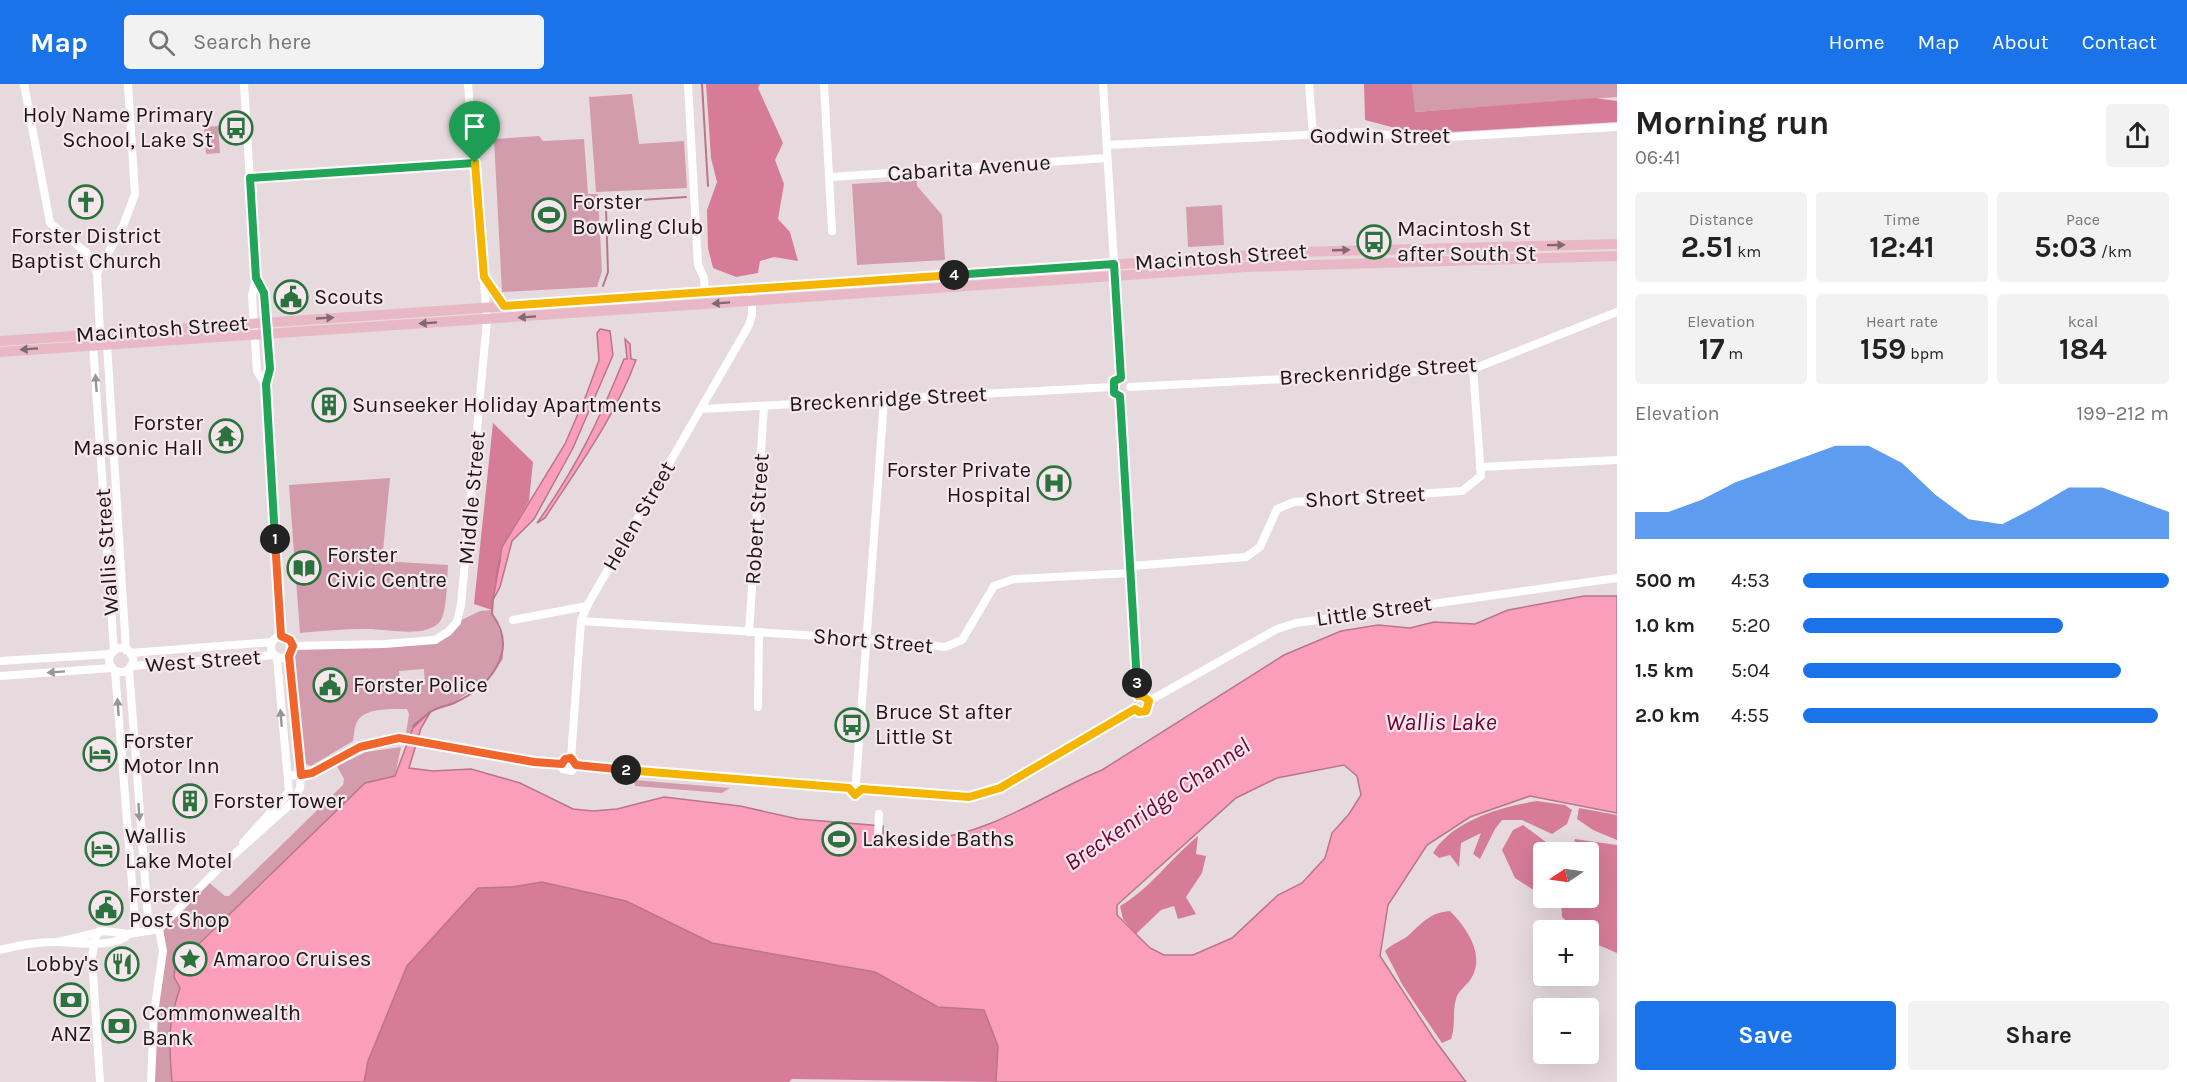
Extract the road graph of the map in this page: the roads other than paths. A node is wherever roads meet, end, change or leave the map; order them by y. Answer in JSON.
{"nodes":[{"id":1,"x":24,"y":84,"type":"edge"},
{"id":2,"x":128,"y":84,"type":"edge"},
{"id":3,"x":244,"y":84,"type":"edge"},
{"id":4,"x":468,"y":84,"type":"edge"},
{"id":5,"x":688,"y":84,"type":"edge"},
{"id":6,"x":824,"y":84,"type":"edge"},
{"id":7,"x":1102,"y":84,"type":"edge"},
{"id":8,"x":1309,"y":84,"type":"edge"},
{"id":9,"x":1617,"y":127,"type":"edge"},
{"id":10,"x":1313,"y":135,"type":"junction"},
{"id":11,"x":1107,"y":145,"type":"junction"},
{"id":12,"x":1107,"y":158,"type":"junction"},
{"id":13,"x":475,"y":163,"type":"junction"},
{"id":14,"x":831,"y":177,"type":"junction"},
{"id":15,"x":250,"y":178,"type":"junction"},
{"id":16,"x":832,"y":231,"type":"dead end"},
{"id":17,"x":1617,"y":244,"type":"edge"},
{"id":18,"x":1617,"y":256,"type":"edge"},
{"id":19,"x":1115,"y":270,"type":"junction"},
{"id":20,"x":97,"y":273,"type":"junction"},
{"id":21,"x":484,"y":277,"type":"junction"},
{"id":22,"x":256,"y":278,"type":"junction"},
{"id":23,"x":752,"y":289,"type":"junction"},
{"id":24,"x":705,"y":292,"type":"junction"},
{"id":25,"x":753,"y":301,"type":"junction"},
{"id":26,"x":504,"y":306,"type":"junction"},
{"id":27,"x":486,"y":307,"type":"junction"},
{"id":28,"x":1617,"y":312,"type":"edge"},
{"id":29,"x":487,"y":320,"type":"junction"},
{"id":30,"x":474,"y":321,"type":"junction"},
{"id":31,"x":267,"y":322,"type":"junction"},
{"id":32,"x":254,"y":323,"type":"junction"},
{"id":33,"x":100,"y":333,"type":"junction"},
{"id":34,"x":268,"y":335,"type":"junction"},
{"id":35,"x":255,"y":336,"type":"junction"},
{"id":36,"x":0,"y":340,"type":"edge"},
{"id":37,"x":107,"y":344,"type":"junction"},
{"id":38,"x":93,"y":345,"type":"junction"},
{"id":39,"x":485,"y":346,"type":"junction"},
{"id":40,"x":0,"y":352,"type":"edge"},
{"id":41,"x":1473,"y":369,"type":"junction"},
{"id":42,"x":1121,"y":378,"type":"junction"},
{"id":43,"x":266,"y":384,"type":"junction"},
{"id":44,"x":1112,"y":387,"type":"junction"},
{"id":45,"x":1130,"y":387,"type":"junction"},
{"id":46,"x":1120,"y":396,"type":"junction"},
{"id":47,"x":884,"y":399,"type":"junction"},
{"id":48,"x":764,"y":406,"type":"junction"},
{"id":49,"x":701,"y":409,"type":"junction"},
{"id":50,"x":1617,"y":460,"type":"edge"},
{"id":51,"x":1480,"y":467,"type":"junction"},
{"id":52,"x":1131,"y":570,"type":"junction"},
{"id":53,"x":1617,"y":578,"type":"edge"},
{"id":54,"x":587,"y":606,"type":"junction"},
{"id":55,"x":513,"y":620,"type":"dead end"},
{"id":56,"x":581,"y":621,"type":"junction"},
{"id":57,"x":749,"y":632,"type":"junction"},
{"id":58,"x":759,"y":633,"type":"junction"},
{"id":59,"x":281,"y":636,"type":"junction"},
{"id":60,"x":867,"y":639,"type":"junction"},
{"id":61,"x":435,"y":640,"type":"joint"},
{"id":62,"x":272,"y":642,"type":"junction"},
{"id":63,"x":293,"y":646,"type":"junction"},
{"id":64,"x":128,"y":651,"type":"junction"},
{"id":65,"x":112,"y":652,"type":"junction"},
{"id":66,"x":275,"y":656,"type":"junction"},
{"id":67,"x":289,"y":656,"type":"junction"},
{"id":68,"x":0,"y":661,"type":"edge"},
{"id":69,"x":130,"y":668,"type":"junction"},
{"id":70,"x":113,"y":670,"type":"junction"},
{"id":71,"x":0,"y":676,"type":"edge"},
{"id":72,"x":1138,"y":696,"type":"junction"},
{"id":73,"x":1149,"y":701,"type":"junction"},
{"id":74,"x":758,"y":707,"type":"dead end"},
{"id":75,"x":1135,"y":709,"type":"junction"},
{"id":76,"x":573,"y":761,"type":"junction"},
{"id":77,"x":301,"y":775,"type":"junction"},
{"id":78,"x":288,"y":776,"type":"junction"},
{"id":79,"x":855,"y":786,"type":"junction"},
{"id":80,"x":879,"y":814,"type":"dead end"},
{"id":81,"x":878,"y":837,"type":"dead end"},
{"id":82,"x":238,"y":851,"type":"junction"},
{"id":83,"x":154,"y":930,"type":"junction"},
{"id":84,"x":99,"y":931,"type":"junction"},
{"id":85,"x":132,"y":934,"type":"junction"},
{"id":86,"x":58,"y":942,"type":"junction"},
{"id":87,"x":0,"y":944,"type":"edge"},
{"id":88,"x":93,"y":944,"type":"junction"},
{"id":89,"x":13,"y":946,"type":"junction"},
{"id":90,"x":0,"y":950,"type":"edge"},
{"id":91,"x":100,"y":1082,"type":"edge"},
{"id":92,"x":151,"y":1082,"type":"edge"}],
"edges":[{"from":1,"to":20,"type":"street"},
{"from":2,"to":20,"type":"street"},
{"from":3,"to":15,"type":"street"},
{"from":4,"to":13,"type":"street","name":"Middle Street"},
{"from":5,"to":24,"type":"street"},
{"from":6,"to":14,"type":"street"},
{"from":7,"to":11,"type":"street"},
{"from":8,"to":10,"type":"street"},
{"from":9,"to":10,"type":"street","name":"Godwin Street"},
{"from":10,"to":11,"type":"street","name":"Godwin Street"},
{"from":11,"to":12,"type":"street"},
{"from":12,"to":14,"type":"street","name":"Cabarita Avenue"},
{"from":12,"to":19,"type":"street"},
{"from":13,"to":15,"type":"street"},
{"from":13,"to":21,"type":"street","name":"Middle Street"},
{"from":14,"to":16,"type":"street"},
{"from":15,"to":22,"type":"street"},
{"from":19,"to":17,"type":"main road","name":"Macintosh Street","one_way":true},
{"from":18,"to":19,"type":"main road","name":"Macintosh Street"},
{"from":19,"to":23,"type":"main road","name":"Macintosh Street"},
{"from":19,"to":25,"type":"main road","name":"Macintosh Street"},
{"from":19,"to":42,"type":"street"},
{"from":20,"to":33,"type":"street"},
{"from":21,"to":26,"type":"street"},
{"from":21,"to":27,"type":"street","name":"Middle Street"},
{"from":22,"to":31,"type":"street"},
{"from":22,"to":32,"type":"street"},
{"from":23,"to":24,"type":"main road","name":"Macintosh Street"},
{"from":23,"to":25,"type":"street","name":"Helen Street"},
{"from":24,"to":26,"type":"main road","name":"Macintosh Street"},
{"from":25,"to":29,"type":"main road","name":"Macintosh Street","one_way":true},
{"from":25,"to":49,"type":"street","name":"Helen Street"},
{"from":26,"to":27,"type":"main road","name":"Macintosh Street"},
{"from":27,"to":29,"type":"street","name":"Middle Street"},
{"from":31,"to":27,"type":"main road","name":"Macintosh Street","one_way":true},
{"from":28,"to":41,"type":"street","name":"Breckenridge Street"},
{"from":29,"to":30,"type":"main road","name":"Macintosh Street"},
{"from":29,"to":39,"type":"street","name":"Middle Street"},
{"from":30,"to":34,"type":"main road","name":"Macintosh Street","one_way":true},
{"from":30,"to":39,"type":"street","name":"Middle Street"},
{"from":31,"to":32,"type":"main road","name":"Macintosh Street"},
{"from":31,"to":34,"type":"street"},
{"from":32,"to":33,"type":"main road","name":"Macintosh Street"},
{"from":32,"to":35,"type":"street"},
{"from":33,"to":36,"type":"main road","name":"Macintosh Street"},
{"from":34,"to":35,"type":"main road","name":"Macintosh Street"},
{"from":34,"to":43,"type":"street"},
{"from":35,"to":37,"type":"main road","name":"Macintosh Street"},
{"from":35,"to":43,"type":"street"},
{"from":37,"to":38,"type":"main road","name":"Macintosh Street"},
{"from":37,"to":64,"type":"street","name":"Wallis Street"},
{"from":38,"to":40,"type":"main road","name":"Macintosh Street","one_way":true},
{"from":65,"to":38,"type":"street","name":"Wallis Street","one_way":true},
{"from":39,"to":61,"type":"street","name":"Middle Street"},
{"from":41,"to":45,"type":"street","name":"Breckenridge Street"},
{"from":41,"to":51,"type":"street"},
{"from":42,"to":44,"type":"street"},
{"from":42,"to":45,"type":"street"},
{"from":43,"to":59,"type":"street"},
{"from":44,"to":46,"type":"street"},
{"from":44,"to":47,"type":"street","name":"Breckenridge Street"},
{"from":45,"to":46,"type":"street"},
{"from":46,"to":52,"type":"street"},
{"from":47,"to":48,"type":"street","name":"Breckenridge Street"},
{"from":47,"to":60,"type":"street"},
{"from":48,"to":49,"type":"street","name":"Breckenridge Street"},
{"from":48,"to":57,"type":"street","name":"Robert Street"},
{"from":49,"to":54,"type":"street","name":"Helen Street"},
{"from":50,"to":51,"type":"street"},
{"from":51,"to":52,"type":"street","name":"Short Street"},
{"from":52,"to":60,"type":"street","name":"Short Street"},
{"from":52,"to":72,"type":"street"},
{"from":53,"to":73,"type":"street","name":"Little Street"},
{"from":54,"to":55,"type":"street"},
{"from":54,"to":56,"type":"street","name":"Helen Street"},
{"from":56,"to":57,"type":"street","name":"Short Street"},
{"from":56,"to":76,"type":"street","name":"Helen Street"},
{"from":57,"to":58,"type":"street","name":"Short Street"},
{"from":58,"to":60,"type":"street","name":"Short Street"},
{"from":58,"to":74,"type":"street"},
{"from":59,"to":62,"type":"street"},
{"from":59,"to":63,"type":"street"},
{"from":60,"to":79,"type":"street"},
{"from":61,"to":63,"type":"street","name":"West Street"},
{"from":62,"to":64,"type":"street","name":"West Street"},
{"from":62,"to":66,"type":"street"},
{"from":63,"to":67,"type":"street"},
{"from":64,"to":65,"type":"street"},
{"from":64,"to":69,"type":"street"},
{"from":65,"to":68,"type":"street","name":"West Street"},
{"from":65,"to":70,"type":"street"},
{"from":66,"to":67,"type":"street"},
{"from":66,"to":69,"type":"street","name":"West Street"},
{"from":78,"to":66,"type":"street","one_way":true},
{"from":67,"to":77,"type":"street"},
{"from":69,"to":70,"type":"street"},
{"from":69,"to":83,"type":"street","one_way":true},
{"from":70,"to":71,"type":"street","one_way":true},
{"from":85,"to":70,"type":"street","one_way":true},
{"from":72,"to":73,"type":"street"},
{"from":72,"to":75,"type":"street"},
{"from":73,"to":75,"type":"street"},
{"from":75,"to":79,"type":"street"},
{"from":76,"to":77,"type":"street"},
{"from":76,"to":79,"type":"street"},
{"from":77,"to":78,"type":"street"},
{"from":77,"to":82,"type":"street"},
{"from":78,"to":82,"type":"street"},
{"from":80,"to":81,"type":"street"},
{"from":82,"to":83,"type":"street"},
{"from":83,"to":85,"type":"street"},
{"from":83,"to":92,"type":"street"},
{"from":84,"to":85,"type":"street"},
{"from":84,"to":86,"type":"street"},
{"from":84,"to":88,"type":"street"},
{"from":85,"to":88,"type":"street"},
{"from":86,"to":88,"type":"street"},
{"from":86,"to":89,"type":"street"},
{"from":87,"to":89,"type":"street"},
{"from":88,"to":91,"type":"street"},
{"from":89,"to":90,"type":"street"}]}
